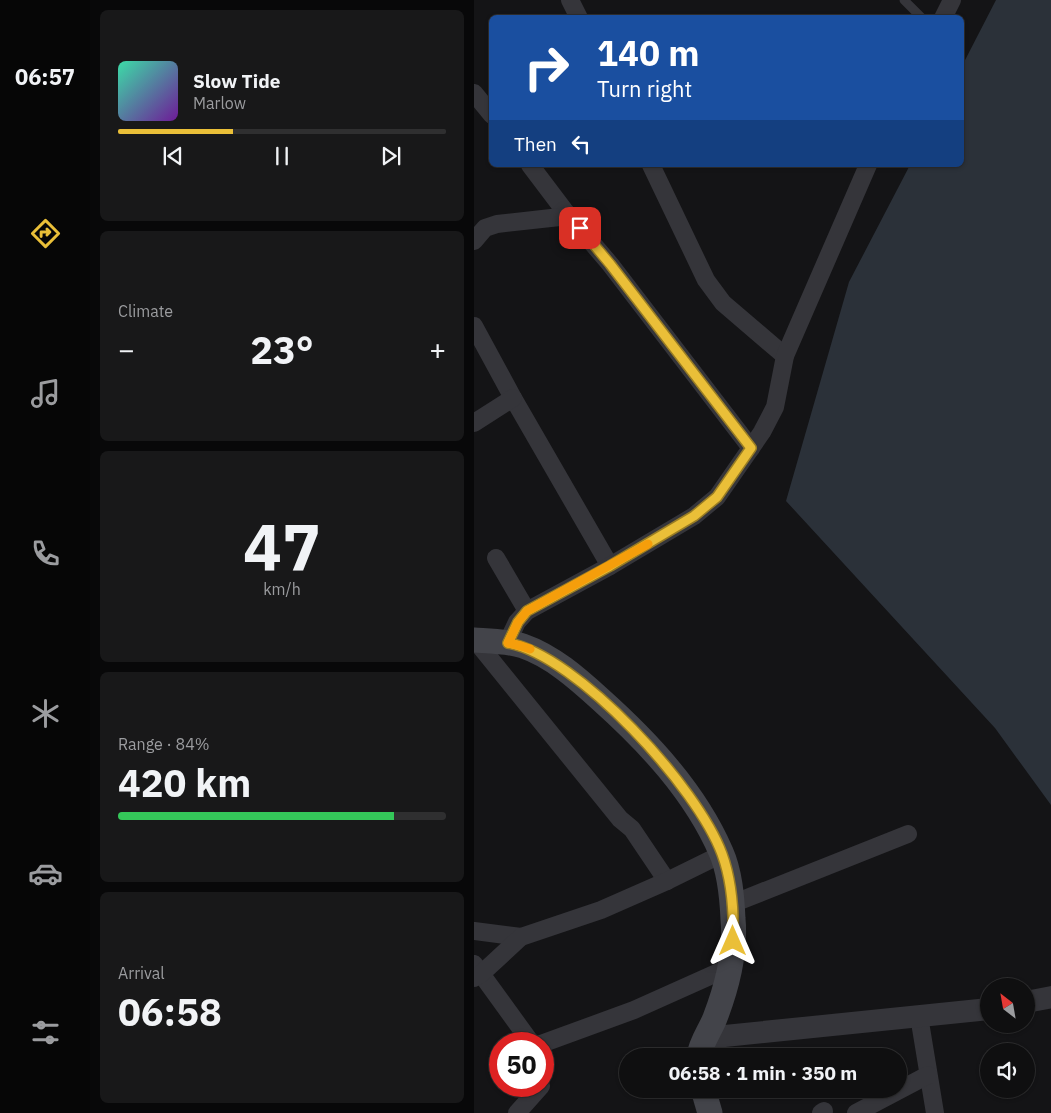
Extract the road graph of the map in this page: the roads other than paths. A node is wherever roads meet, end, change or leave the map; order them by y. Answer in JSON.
{"nodes":[{"id":1,"x":570,"y":0,"type":"edge"},
{"id":2,"x":904,"y":0,"type":"edge"},
{"id":3,"x":952,"y":0,"type":"edge"},
{"id":4,"x":578,"y":15,"type":"edge"},
{"id":5,"x":919,"y":15,"type":"edge"},
{"id":6,"x":944,"y":15,"type":"edge"},
{"id":7,"x":474,"y":92,"type":"edge"},
{"id":8,"x":489,"y":111,"type":"edge"},
{"id":9,"x":532,"y":167,"type":"edge"},
{"id":10,"x":652,"y":167,"type":"edge"},
{"id":11,"x":867,"y":167,"type":"edge"},
{"id":12,"x":569,"y":216,"type":"junction"},
{"id":13,"x":474,"y":241,"type":"edge"},
{"id":14,"x":474,"y":326,"type":"edge"},
{"id":15,"x":785,"y":356,"type":"junction"},
{"id":16,"x":513,"y":398,"type":"junction"},
{"id":17,"x":474,"y":423,"type":"edge"},
{"id":18,"x":751,"y":448,"type":"junction"},
{"id":19,"x":496,"y":558,"type":"dead end"},
{"id":20,"x":610,"y":566,"type":"junction"},
{"id":21,"x":527,"y":611,"type":"junction"},
{"id":22,"x":474,"y":640,"type":"edge"},
{"id":23,"x":508,"y":643,"type":"junction"},
{"id":24,"x":908,"y":834,"type":"dead end"},
{"id":25,"x":722,"y":854,"type":"junction"},
{"id":26,"x":668,"y":881,"type":"junction"},
{"id":27,"x":732,"y":904,"type":"junction"},
{"id":28,"x":474,"y":931,"type":"edge"},
{"id":29,"x":521,"y":937,"type":"junction"},
{"id":30,"x":730,"y":967,"type":"junction"},
{"id":31,"x":476,"y":972,"type":"edge"},
{"id":32,"x":1051,"y":997,"type":"edge"},
{"id":33,"x":1035,"y":1000,"type":"edge"},
{"id":34,"x":980,"y":1010,"type":"edge"},
{"id":35,"x":919,"y":1016,"type":"junction"},
{"id":36,"x":523,"y":1032,"type":"edge"},
{"id":37,"x":554,"y":1040,"type":"edge"},
{"id":38,"x":702,"y":1047,"type":"edge"},
{"id":39,"x":928,"y":1075,"type":"junction"},
{"id":40,"x":531,"y":1097,"type":"edge"},
{"id":41,"x":706,"y":1098,"type":"edge"},
{"id":42,"x":517,"y":1113,"type":"edge"},
{"id":43,"x":710,"y":1113,"type":"edge"},
{"id":44,"x":856,"y":1113,"type":"edge"},
{"id":45,"x":935,"y":1113,"type":"edge"}],
"edges":[{"from":1,"to":4,"type":"street"},
{"from":2,"to":5,"type":"lane"},
{"from":3,"to":6,"type":"street"},
{"from":7,"to":8,"type":"street"},
{"from":9,"to":12,"type":"street"},
{"from":10,"to":15,"type":"street"},
{"from":11,"to":15,"type":"street"},
{"from":12,"to":13,"type":"street"},
{"from":12,"to":18,"type":"street"},
{"from":14,"to":16,"type":"street"},
{"from":15,"to":18,"type":"street"},
{"from":16,"to":17,"type":"street"},
{"from":16,"to":20,"type":"street"},
{"from":18,"to":20,"type":"street"},
{"from":19,"to":21,"type":"street"},
{"from":20,"to":21,"type":"street"},
{"from":21,"to":23,"type":"street"},
{"from":22,"to":23,"type":"main road"},
{"from":22,"to":26,"type":"street"},
{"from":23,"to":25,"type":"main road"},
{"from":24,"to":27,"type":"street"},
{"from":25,"to":26,"type":"street"},
{"from":25,"to":27,"type":"main road"},
{"from":26,"to":29,"type":"street"},
{"from":27,"to":30,"type":"main road"},
{"from":28,"to":29,"type":"street"},
{"from":29,"to":31,"type":"street"},
{"from":30,"to":37,"type":"street"},
{"from":30,"to":38,"type":"main road"},
{"from":31,"to":36,"type":"street"},
{"from":32,"to":33,"type":"street"},
{"from":34,"to":35,"type":"street"},
{"from":35,"to":38,"type":"street"},
{"from":35,"to":39,"type":"street"},
{"from":39,"to":44,"type":"street"},
{"from":39,"to":45,"type":"street"},
{"from":40,"to":42,"type":"street"},
{"from":41,"to":43,"type":"main road"}]}
